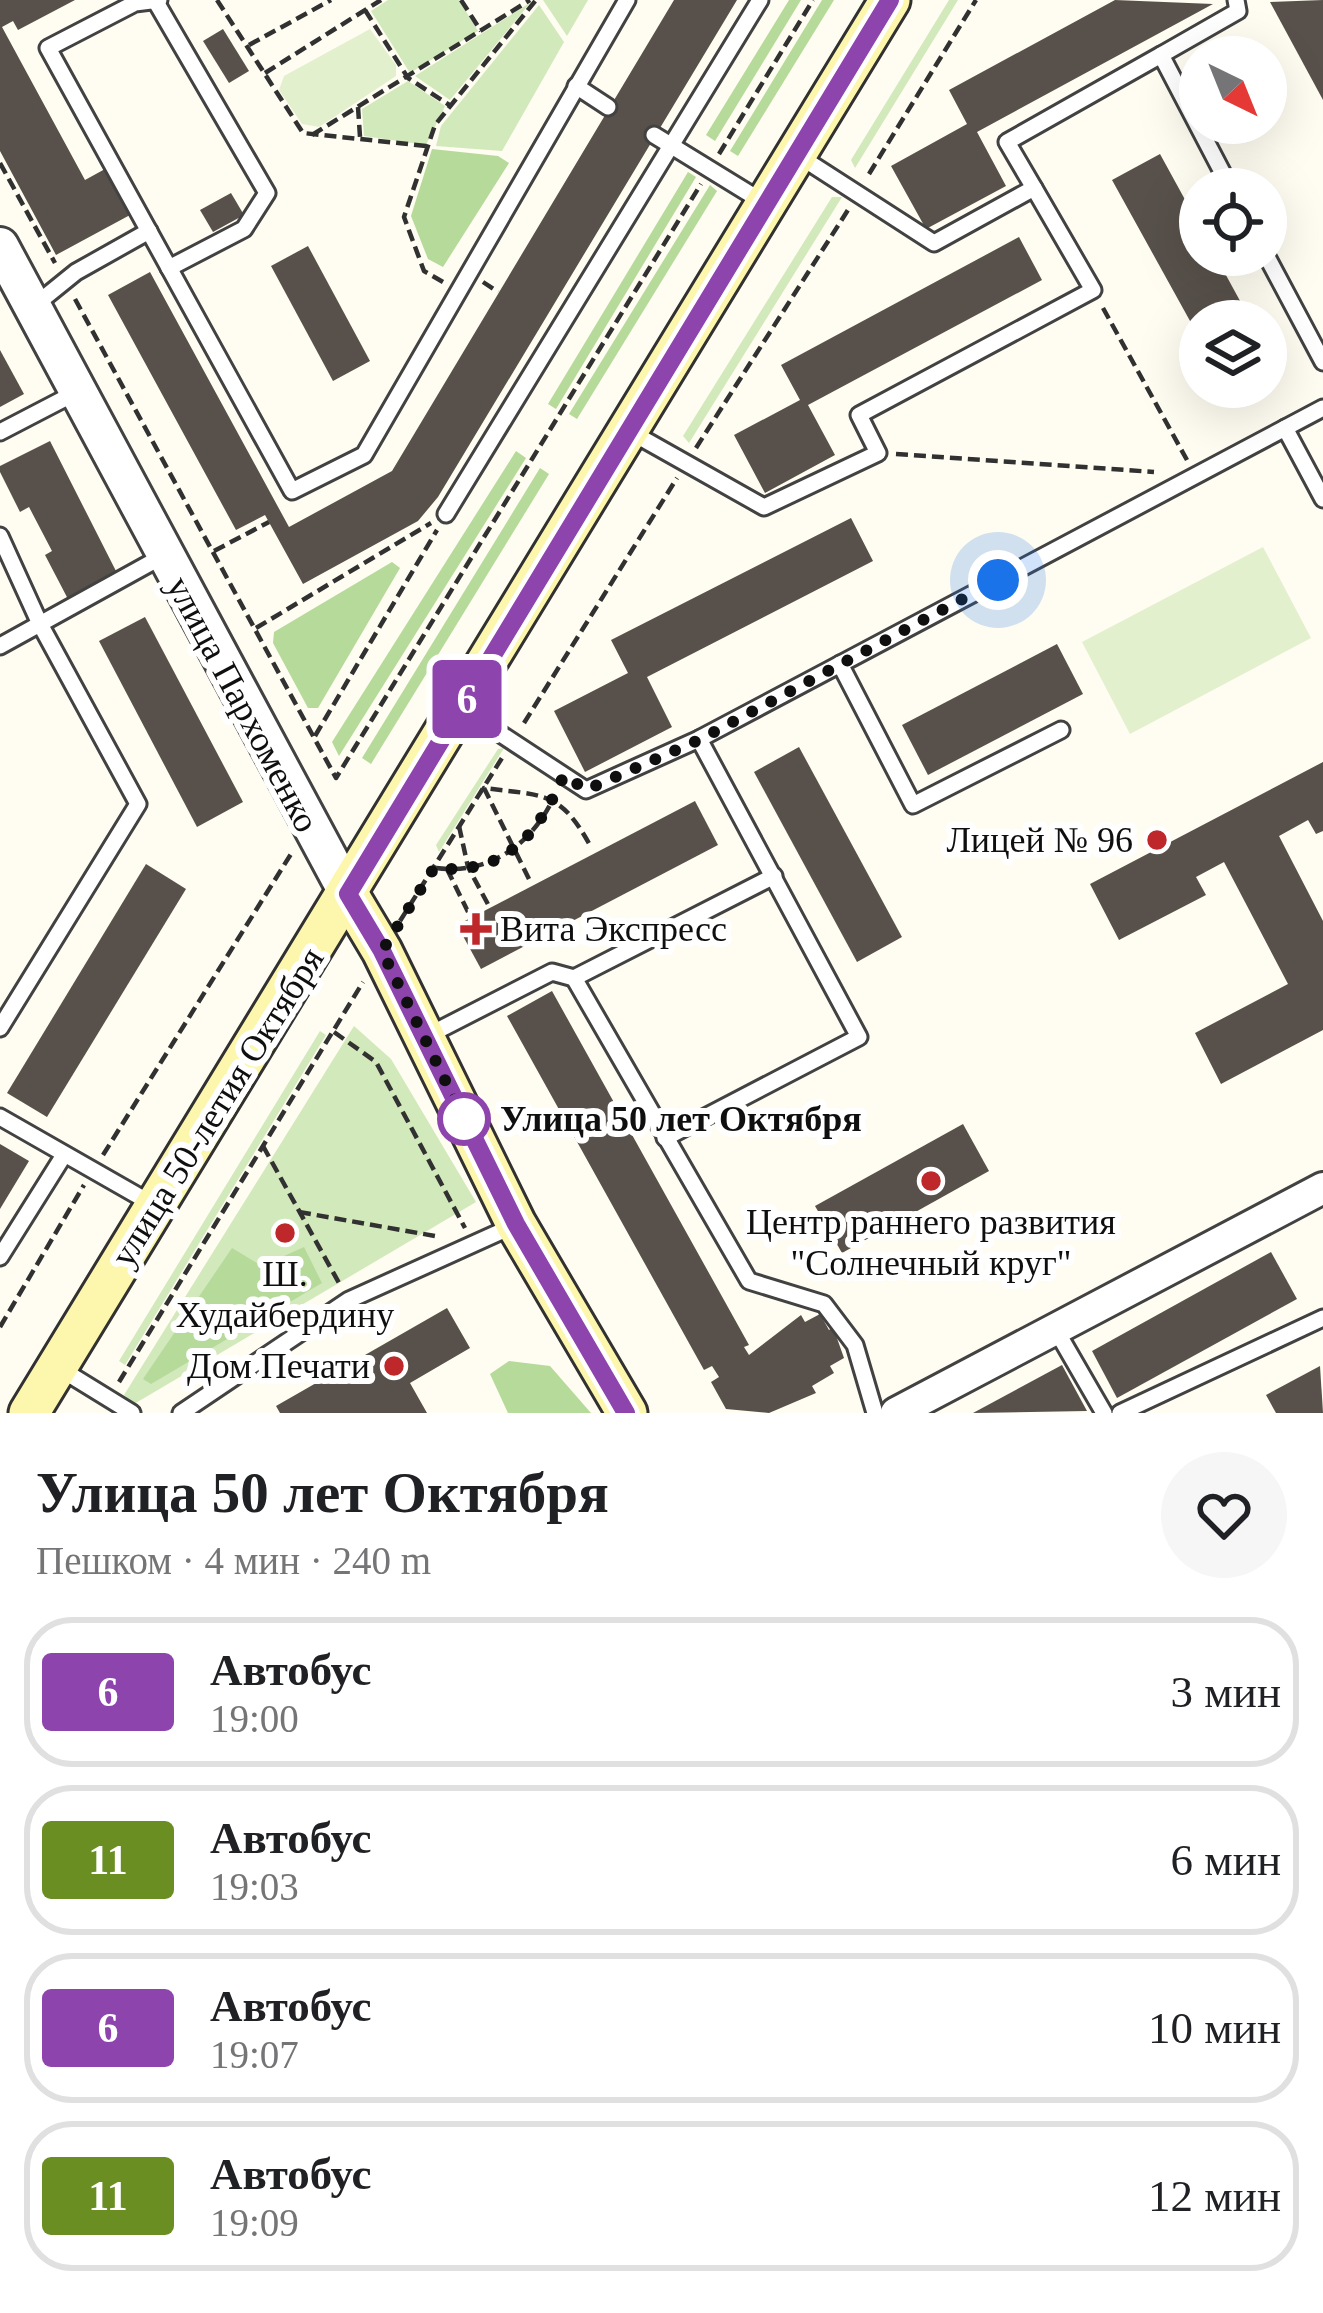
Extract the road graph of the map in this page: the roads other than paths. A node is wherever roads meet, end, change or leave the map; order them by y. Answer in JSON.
{"nodes":[{"id":1,"x":627,"y":0,"type":"edge"},
{"id":2,"x":760,"y":0,"type":"edge"},
{"id":3,"x":890,"y":0,"type":"edge"},
{"id":4,"x":1236,"y":0,"type":"edge"},
{"id":5,"x":157,"y":1,"type":"edge"},
{"id":6,"x":135,"y":2,"type":"edge"},
{"id":7,"x":1161,"y":55,"type":"junction"},
{"id":8,"x":576,"y":86,"type":"junction"},
{"id":9,"x":608,"y":106,"type":"dead end"},
{"id":10,"x":654,"y":135,"type":"dead end"},
{"id":11,"x":670,"y":144,"type":"junction"},
{"id":12,"x":796,"y":154,"type":"junction"},
{"id":13,"x":1220,"y":168,"type":"edge"},
{"id":14,"x":1034,"y":188,"type":"junction"},
{"id":15,"x":767,"y":205,"type":"junction"},
{"id":16,"x":149,"y":232,"type":"junction"},
{"id":17,"x":0,"y":246,"type":"edge"},
{"id":18,"x":169,"y":268,"type":"junction"},
{"id":19,"x":1278,"y":276,"type":"edge"},
{"id":20,"x":34,"y":306,"type":"junction"},
{"id":21,"x":1323,"y":362,"type":"edge"},
{"id":22,"x":77,"y":392,"type":"junction"},
{"id":23,"x":1323,"y":408,"type":"edge"},
{"id":24,"x":1285,"y":428,"type":"junction"},
{"id":25,"x":629,"y":431,"type":"junction"},
{"id":26,"x":0,"y":432,"type":"edge"},
{"id":27,"x":1323,"y":499,"type":"edge"},
{"id":28,"x":446,"y":514,"type":"road end"},
{"id":29,"x":0,"y":536,"type":"edge"},
{"id":30,"x":163,"y":556,"type":"junction"},
{"id":31,"x":40,"y":624,"type":"junction"},
{"id":32,"x":0,"y":646,"type":"edge"},
{"id":33,"x":840,"y":664,"type":"junction"},
{"id":34,"x":461,"y":708,"type":"junction"},
{"id":35,"x":1060,"y":730,"type":"dead end"},
{"id":36,"x":699,"y":740,"type":"junction"},
{"id":37,"x":774,"y":876,"type":"junction"},
{"id":38,"x":348,"y":894,"type":"junction"},
{"id":39,"x":574,"y":978,"type":"junction"},
{"id":40,"x":0,"y":1028,"type":"edge"},
{"id":41,"x":424,"y":1038,"type":"junction"},
{"id":42,"x":0,"y":1117,"type":"edge"},
{"id":43,"x":665,"y":1138,"type":"junction"},
{"id":44,"x":64,"y":1155,"type":"junction"},
{"id":45,"x":1323,"y":1188,"type":"edge"},
{"id":46,"x":156,"y":1206,"type":"junction"},
{"id":47,"x":516,"y":1224,"type":"junction"},
{"id":48,"x":0,"y":1257,"type":"edge"},
{"id":49,"x":1323,"y":1318,"type":"edge"},
{"id":50,"x":1056,"y":1330,"type":"junction"},
{"id":51,"x":56,"y":1366,"type":"junction"},
{"id":52,"x":893,"y":1412,"type":"edge"},
{"id":53,"x":29,"y":1413,"type":"edge"},
{"id":54,"x":132,"y":1413,"type":"edge"},
{"id":55,"x":181,"y":1413,"type":"edge"},
{"id":56,"x":626,"y":1413,"type":"edge"},
{"id":57,"x":1104,"y":1413,"type":"edge"},
{"id":58,"x":1120,"y":1413,"type":"edge"}],
"edges":[{"from":1,"to":8,"type":"lane"},
{"from":2,"to":11,"type":"lane"},
{"from":3,"to":12,"type":"main road","name":"улица 50-летия Октября"},
{"from":4,"to":7,"type":"lane"},
{"from":5,"to":6,"type":"lane"},
{"from":5,"to":18,"type":"lane"},
{"from":6,"to":16,"type":"lane"},
{"from":7,"to":13,"type":"lane"},
{"from":7,"to":14,"type":"lane"},
{"from":8,"to":9,"type":"lane"},
{"from":8,"to":18,"type":"lane"},
{"from":10,"to":11,"type":"lane"},
{"from":11,"to":15,"type":"lane"},
{"from":11,"to":28,"type":"lane"},
{"from":12,"to":14,"type":"lane"},
{"from":12,"to":15,"type":"main road","name":"улица 50-летия Октября"},
{"from":14,"to":25,"type":"lane"},
{"from":15,"to":25,"type":"main road","name":"улица 50-летия Октября"},
{"from":16,"to":18,"type":"lane"},
{"from":16,"to":20,"type":"lane"},
{"from":17,"to":20,"type":"street","name":"улица Пархоменко"},
{"from":19,"to":21,"type":"lane"},
{"from":20,"to":22,"type":"street","name":"улица Пархоменко"},
{"from":22,"to":26,"type":"lane"},
{"from":22,"to":30,"type":"street","name":"улица Пархоменко"},
{"from":23,"to":24,"type":"lane"},
{"from":24,"to":27,"type":"lane"},
{"from":24,"to":33,"type":"lane"},
{"from":25,"to":34,"type":"main road","name":"улица 50-летия Октября"},
{"from":29,"to":31,"type":"lane"},
{"from":30,"to":31,"type":"lane"},
{"from":30,"to":38,"type":"street","name":"улица Пархоменко"},
{"from":31,"to":32,"type":"lane"},
{"from":31,"to":40,"type":"lane"},
{"from":33,"to":35,"type":"lane"},
{"from":33,"to":36,"type":"lane"},
{"from":34,"to":36,"type":"lane"},
{"from":34,"to":38,"type":"main road","name":"улица 50-летия Октября"},
{"from":36,"to":37,"type":"lane"},
{"from":37,"to":39,"type":"lane"},
{"from":37,"to":43,"type":"lane"},
{"from":38,"to":41,"type":"main road","name":"улица Пархоменко"},
{"from":38,"to":46,"type":"main road","name":"улица 50-летия Октября"},
{"from":39,"to":41,"type":"lane"},
{"from":39,"to":43,"type":"lane"},
{"from":41,"to":47,"type":"main road","name":"улица Пархоменко"},
{"from":42,"to":44,"type":"lane"},
{"from":43,"to":52,"type":"lane"},
{"from":44,"to":46,"type":"lane"},
{"from":44,"to":48,"type":"lane"},
{"from":45,"to":50,"type":"street"},
{"from":46,"to":51,"type":"main road","name":"улица 50-летия Октября"},
{"from":47,"to":55,"type":"lane"},
{"from":47,"to":56,"type":"main road","name":"улица Пархоменко"},
{"from":49,"to":58,"type":"lane"},
{"from":50,"to":52,"type":"street"},
{"from":50,"to":57,"type":"lane"},
{"from":51,"to":53,"type":"main road","name":"улица 50-летия Октября"},
{"from":51,"to":54,"type":"lane"}]}
